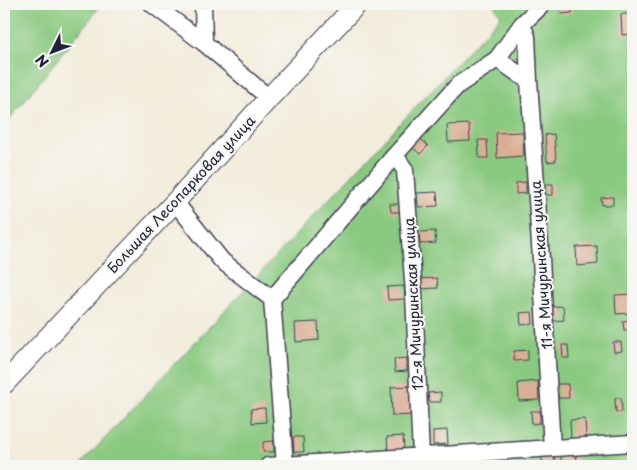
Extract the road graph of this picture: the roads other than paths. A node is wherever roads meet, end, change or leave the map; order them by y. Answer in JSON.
{"nodes":[{"id":1,"x":152,"y":4,"type":"edge"},
{"id":2,"x":203,"y":4,"type":"edge"},
{"id":3,"x":357,"y":4,"type":"edge"},
{"id":4,"x":543,"y":4,"type":"edge"},
{"id":5,"x":522,"y":24,"type":"junction"},
{"id":6,"x":204,"y":43,"type":"junction"},
{"id":7,"x":497,"y":59,"type":"junction"},
{"id":8,"x":528,"y":81,"type":"junction"},
{"id":9,"x":269,"y":98,"type":"junction"},
{"id":10,"x":396,"y":155,"type":"junction"},
{"id":11,"x":175,"y":202,"type":"junction"},
{"id":12,"x":272,"y":299,"type":"junction"},
{"id":13,"x":4,"y":384,"type":"edge"},
{"id":14,"x":633,"y":443,"type":"edge"},
{"id":15,"x":552,"y":448,"type":"junction"},
{"id":16,"x":421,"y":457,"type":"junction"},
{"id":17,"x":285,"y":465,"type":"junction"},
{"id":18,"x":268,"y":466,"type":"edge"}],
"edges":[{"from":1,"to":6,"type":"street"},
{"from":2,"to":6,"type":"street"},
{"from":3,"to":9,"type":"main road","name":"Большая Лесопарковая улица"},
{"from":4,"to":5,"type":"street"},
{"from":5,"to":7,"type":"street"},
{"from":5,"to":8,"type":"street","name":"11-я Мичуринская улица"},
{"from":6,"to":9,"type":"street"},
{"from":7,"to":8,"type":"street"},
{"from":7,"to":10,"type":"street"},
{"from":8,"to":15,"type":"street","name":"11-я Мичуринская улица"},
{"from":9,"to":11,"type":"main road","name":"Большая Лесопарковая улица"},
{"from":10,"to":12,"type":"street"},
{"from":10,"to":16,"type":"street","name":"12-я Мичуринская улица"},
{"from":11,"to":12,"type":"street"},
{"from":11,"to":13,"type":"main road","name":"Большая Лесопарковая улица"},
{"from":12,"to":17,"type":"street"},
{"from":14,"to":15,"type":"street"},
{"from":15,"to":16,"type":"street"},
{"from":16,"to":17,"type":"street"},
{"from":17,"to":18,"type":"street"}]}
